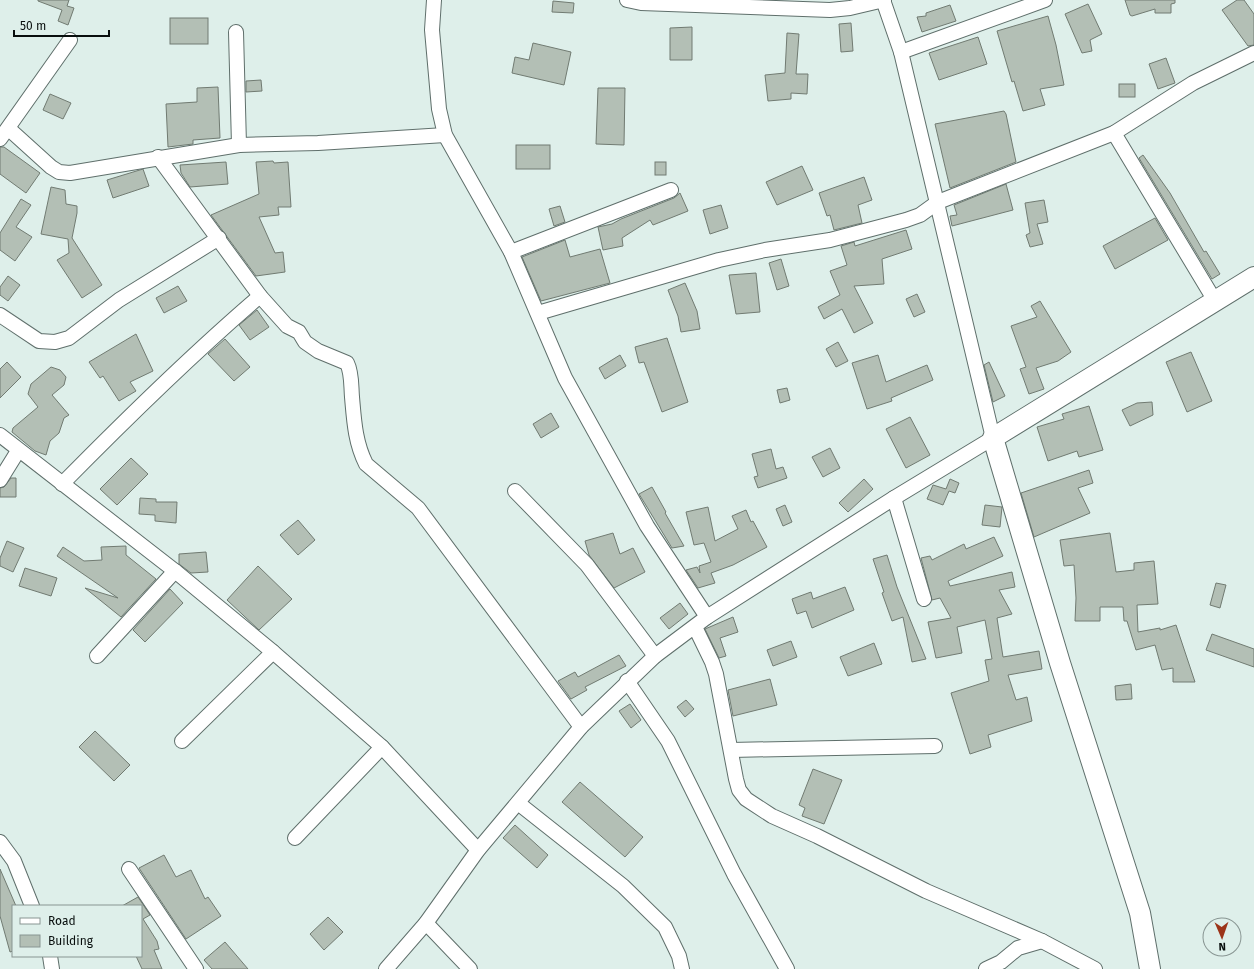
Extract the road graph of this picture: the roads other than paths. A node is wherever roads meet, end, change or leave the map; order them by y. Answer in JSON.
{"nodes":[{"id":1,"x":434,"y":0,"type":"edge"},
{"id":2,"x":627,"y":0,"type":"edge"},
{"id":3,"x":883,"y":0,"type":"edge"},
{"id":4,"x":1045,"y":0,"type":"edge"},
{"id":5,"x":236,"y":32,"type":"dead end"},
{"id":6,"x":70,"y":40,"type":"dead end"},
{"id":7,"x":901,"y":52,"type":"junction"},
{"id":8,"x":1254,"y":53,"type":"edge"},
{"id":9,"x":1114,"y":132,"type":"junction"},
{"id":10,"x":4,"y":134,"type":"edge"},
{"id":11,"x":445,"y":135,"type":"junction"},
{"id":12,"x":239,"y":145,"type":"junction"},
{"id":13,"x":158,"y":157,"type":"junction"},
{"id":14,"x":671,"y":190,"type":"dead end"},
{"id":15,"x":938,"y":202,"type":"junction"},
{"id":16,"x":219,"y":238,"type":"junction"},
{"id":17,"x":511,"y":252,"type":"junction"},
{"id":18,"x":1254,"y":277,"type":"edge"},
{"id":19,"x":260,"y":296,"type":"junction"},
{"id":20,"x":1215,"y":301,"type":"junction"},
{"id":21,"x":538,"y":313,"type":"junction"},
{"id":22,"x":1,"y":321,"type":"edge"},
{"id":23,"x":0,"y":435,"type":"edge"},
{"id":24,"x":993,"y":438,"type":"junction"},
{"id":25,"x":18,"y":451,"type":"junction"},
{"id":26,"x":0,"y":480,"type":"edge"},
{"id":27,"x":62,"y":484,"type":"junction"},
{"id":28,"x":516,"y":491,"type":"dead end"},
{"id":29,"x":894,"y":498,"type":"junction"},
{"id":30,"x":175,"y":571,"type":"junction"},
{"id":31,"x":924,"y":599,"type":"dead end"},
{"id":32,"x":707,"y":617,"type":"junction"},
{"id":33,"x":695,"y":627,"type":"junction"},
{"id":34,"x":273,"y":652,"type":"junction"},
{"id":35,"x":96,"y":656,"type":"dead end"},
{"id":36,"x":655,"y":656,"type":"junction"},
{"id":37,"x":627,"y":681,"type":"junction"},
{"id":38,"x":581,"y":727,"type":"junction"},
{"id":39,"x":182,"y":741,"type":"dead end"},
{"id":40,"x":935,"y":746,"type":"dead end"},
{"id":41,"x":382,"y":747,"type":"junction"},
{"id":42,"x":731,"y":750,"type":"junction"},
{"id":43,"x":518,"y":803,"type":"junction"},
{"id":44,"x":295,"y":838,"type":"dead end"},
{"id":45,"x":0,"y":842,"type":"edge"},
{"id":46,"x":478,"y":850,"type":"junction"},
{"id":47,"x":129,"y":869,"type":"dead end"},
{"id":48,"x":32,"y":905,"type":"edge"},
{"id":49,"x":426,"y":923,"type":"junction"},
{"id":50,"x":1011,"y":928,"type":"junction"},
{"id":51,"x":1042,"y":941,"type":"junction"},
{"id":52,"x":1018,"y":948,"type":"junction"},
{"id":53,"x":50,"y":957,"type":"edge"},
{"id":54,"x":52,"y":969,"type":"edge"},
{"id":55,"x":196,"y":969,"type":"edge"},
{"id":56,"x":386,"y":969,"type":"edge"},
{"id":57,"x":470,"y":969,"type":"edge"},
{"id":58,"x":682,"y":969,"type":"edge"},
{"id":59,"x":787,"y":969,"type":"edge"},
{"id":60,"x":986,"y":969,"type":"edge"},
{"id":61,"x":1095,"y":969,"type":"edge"},
{"id":62,"x":1150,"y":969,"type":"edge"}],
"edges":[{"from":1,"to":11,"type":"street"},
{"from":2,"to":3,"type":"street"},
{"from":3,"to":7,"type":"street"},
{"from":4,"to":7,"type":"street"},
{"from":5,"to":12,"type":"street"},
{"from":6,"to":10,"type":"street"},
{"from":7,"to":15,"type":"street"},
{"from":8,"to":9,"type":"street"},
{"from":9,"to":15,"type":"street"},
{"from":9,"to":20,"type":"street"},
{"from":10,"to":13,"type":"street"},
{"from":11,"to":12,"type":"street"},
{"from":11,"to":17,"type":"street"},
{"from":12,"to":13,"type":"street"},
{"from":13,"to":16,"type":"street"},
{"from":14,"to":17,"type":"street"},
{"from":15,"to":21,"type":"street"},
{"from":15,"to":24,"type":"street"},
{"from":16,"to":19,"type":"street"},
{"from":16,"to":22,"type":"street"},
{"from":17,"to":21,"type":"street"},
{"from":18,"to":20,"type":"main road"},
{"from":19,"to":27,"type":"street"},
{"from":19,"to":38,"type":"street"},
{"from":20,"to":24,"type":"main road"},
{"from":21,"to":32,"type":"street"},
{"from":23,"to":25,"type":"street"},
{"from":24,"to":29,"type":"street"},
{"from":24,"to":62,"type":"main road"},
{"from":25,"to":26,"type":"street"},
{"from":25,"to":27,"type":"street"},
{"from":27,"to":30,"type":"street"},
{"from":28,"to":36,"type":"street"},
{"from":29,"to":31,"type":"street"},
{"from":29,"to":32,"type":"street"},
{"from":30,"to":34,"type":"street"},
{"from":30,"to":35,"type":"street"},
{"from":32,"to":33,"type":"street"},
{"from":33,"to":36,"type":"street"},
{"from":33,"to":42,"type":"street"},
{"from":34,"to":39,"type":"street"},
{"from":34,"to":41,"type":"street"},
{"from":36,"to":37,"type":"street"},
{"from":37,"to":38,"type":"street"},
{"from":37,"to":59,"type":"street"},
{"from":38,"to":43,"type":"street"},
{"from":40,"to":42,"type":"street"},
{"from":41,"to":44,"type":"street"},
{"from":41,"to":46,"type":"street"},
{"from":42,"to":50,"type":"street"},
{"from":43,"to":46,"type":"street"},
{"from":43,"to":58,"type":"street"},
{"from":45,"to":48,"type":"street"},
{"from":46,"to":49,"type":"street"},
{"from":47,"to":55,"type":"street"},
{"from":49,"to":56,"type":"street"},
{"from":49,"to":57,"type":"street"},
{"from":50,"to":51,"type":"street"},
{"from":50,"to":52,"type":"street"},
{"from":51,"to":52,"type":"street"},
{"from":51,"to":61,"type":"street"},
{"from":52,"to":60,"type":"street"},
{"from":53,"to":54,"type":"street"}]}
